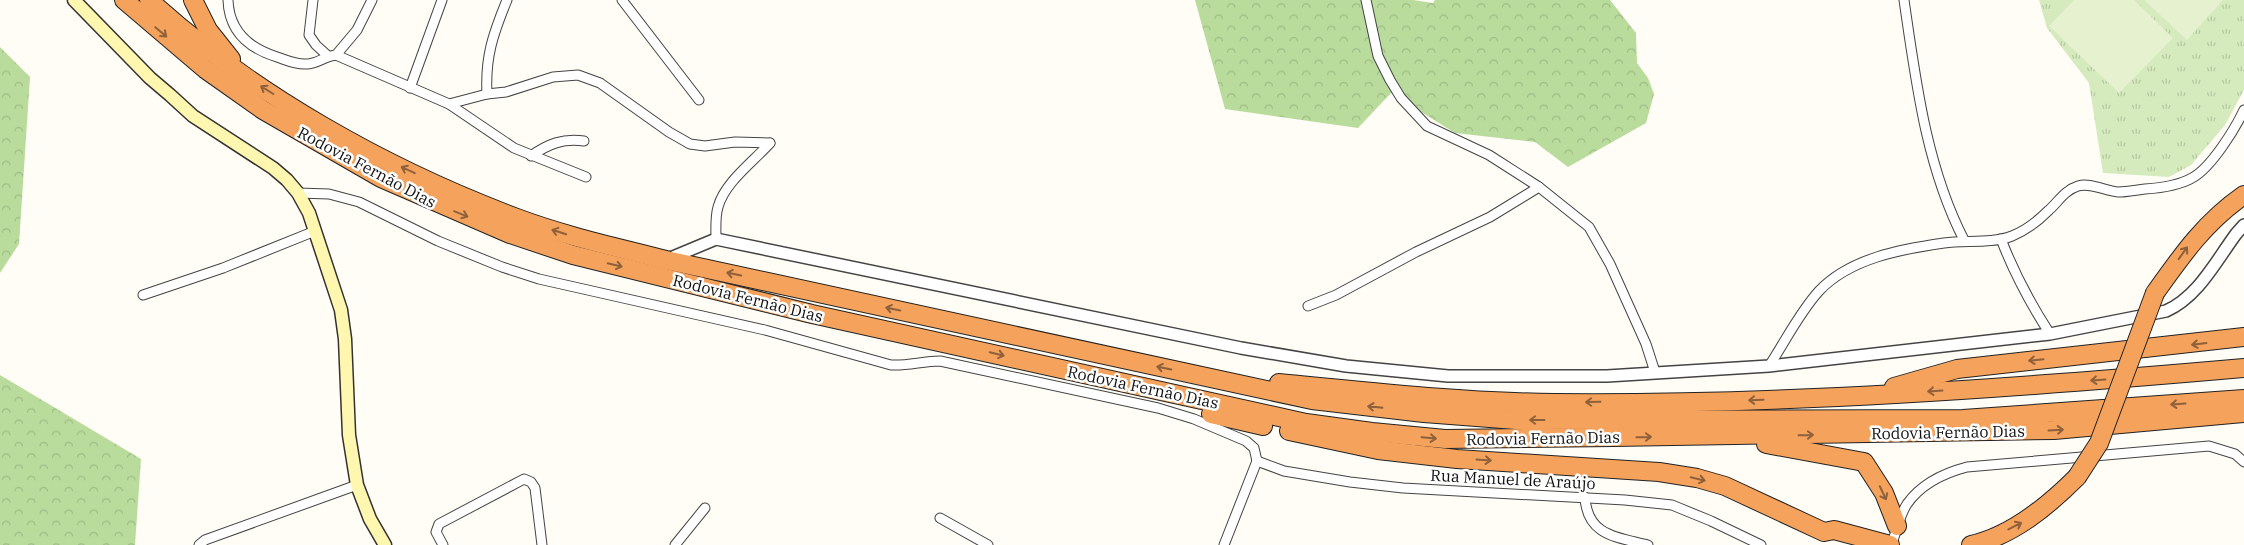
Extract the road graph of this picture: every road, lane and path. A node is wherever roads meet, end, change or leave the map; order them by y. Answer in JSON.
{"nodes":[{"id":1,"x":74,"y":0,"type":"edge"},
{"id":2,"x":124,"y":0,"type":"edge"},
{"id":3,"x":149,"y":0,"type":"edge"},
{"id":4,"x":193,"y":0,"type":"edge"},
{"id":5,"x":228,"y":0,"type":"edge"},
{"id":6,"x":313,"y":0,"type":"edge"},
{"id":7,"x":372,"y":0,"type":"edge"},
{"id":8,"x":442,"y":0,"type":"edge"},
{"id":9,"x":507,"y":0,"type":"edge"},
{"id":10,"x":622,"y":0,"type":"edge"},
{"id":11,"x":1366,"y":0,"type":"edge"},
{"id":12,"x":1904,"y":0,"type":"edge"},
{"id":13,"x":332,"y":55,"type":"junction"},
{"id":14,"x":238,"y":72,"type":"junction"},
{"id":15,"x":410,"y":88,"type":"junction"},
{"id":16,"x":487,"y":94,"type":"junction"},
{"id":17,"x":699,"y":100,"type":"dead end"},
{"id":18,"x":449,"y":104,"type":"junction"},
{"id":19,"x":2244,"y":110,"type":"edge"},
{"id":20,"x":584,"y":141,"type":"dead end"},
{"id":21,"x":531,"y":156,"type":"junction"},
{"id":22,"x":586,"y":177,"type":"dead end"},
{"id":23,"x":1539,"y":186,"type":"junction"},
{"id":24,"x":298,"y":194,"type":"junction"},
{"id":25,"x":2244,"y":195,"type":"edge"},
{"id":26,"x":2244,"y":225,"type":"edge"},
{"id":27,"x":315,"y":231,"type":"junction"},
{"id":28,"x":716,"y":239,"type":"junction"},
{"id":29,"x":2001,"y":239,"type":"junction"},
{"id":30,"x":1964,"y":240,"type":"junction"},
{"id":31,"x":666,"y":260,"type":"junction"},
{"id":32,"x":143,"y":295,"type":"dead end"},
{"id":33,"x":1308,"y":306,"type":"dead end"},
{"id":34,"x":2050,"y":334,"type":"junction"},
{"id":35,"x":2244,"y":337,"type":"edge"},
{"id":36,"x":1769,"y":366,"type":"junction"},
{"id":37,"x":2244,"y":368,"type":"edge"},
{"id":38,"x":1655,"y":372,"type":"junction"},
{"id":39,"x":1089,"y":375,"type":"junction"},
{"id":40,"x":1196,"y":375,"type":"junction"},
{"id":41,"x":1876,"y":395,"type":"junction"},
{"id":42,"x":2244,"y":399,"type":"edge"},
{"id":43,"x":2244,"y":413,"type":"edge"},
{"id":44,"x":1298,"y":433,"type":"junction"},
{"id":45,"x":1392,"y":434,"type":"junction"},
{"id":46,"x":1723,"y":436,"type":"junction"},
{"id":47,"x":1257,"y":461,"type":"junction"},
{"id":48,"x":2244,"y":462,"type":"edge"},
{"id":49,"x":357,"y":486,"type":"junction"},
{"id":50,"x":1586,"y":497,"type":"junction"},
{"id":51,"x":705,"y":508,"type":"dead end"},
{"id":52,"x":940,"y":518,"type":"dead end"},
{"id":53,"x":1897,"y":526,"type":"junction"},
{"id":54,"x":1885,"y":543,"type":"edge"},
{"id":55,"x":199,"y":545,"type":"edge"},
{"id":56,"x":385,"y":545,"type":"edge"},
{"id":57,"x":444,"y":545,"type":"edge"},
{"id":58,"x":542,"y":545,"type":"edge"},
{"id":59,"x":675,"y":545,"type":"edge"},
{"id":60,"x":988,"y":545,"type":"edge"},
{"id":61,"x":1224,"y":545,"type":"edge"},
{"id":62,"x":1648,"y":545,"type":"edge"},
{"id":63,"x":1761,"y":545,"type":"edge"},
{"id":64,"x":1971,"y":545,"type":"edge"}],
"edges":[{"from":1,"to":24,"type":"main road"},
{"from":2,"to":39,"type":"highway","name":"Rodovia Fernão Dias","one_way":true},
{"from":3,"to":14,"type":"highway","name":"Rodovia Fernão Dias"},
{"from":4,"to":14,"type":"highway"},
{"from":5,"to":13,"type":"street"},
{"from":6,"to":13,"type":"street"},
{"from":7,"to":13,"type":"street"},
{"from":8,"to":15,"type":"street"},
{"from":9,"to":16,"type":"street"},
{"from":10,"to":17,"type":"street"},
{"from":11,"to":23,"type":"street"},
{"from":12,"to":30,"type":"street"},
{"from":13,"to":15,"type":"street"},
{"from":31,"to":14,"type":"highway","name":"Rodovia Fernão Dias","one_way":true},
{"from":15,"to":18,"type":"street"},
{"from":16,"to":18,"type":"street"},
{"from":16,"to":28,"type":"street"},
{"from":18,"to":21,"type":"street"},
{"from":19,"to":29,"type":"street"},
{"from":20,"to":21,"type":"street"},
{"from":21,"to":22,"type":"street"},
{"from":23,"to":33,"type":"street"},
{"from":23,"to":38,"type":"street"},
{"from":24,"to":27,"type":"main road"},
{"from":24,"to":47,"type":"street"},
{"from":64,"to":25,"type":"highway","one_way":true,"bridge":true},
{"from":26,"to":34,"type":"street"},
{"from":27,"to":32,"type":"street"},
{"from":27,"to":49,"type":"main road"},
{"from":28,"to":31,"type":"street"},
{"from":28,"to":38,"type":"street"},
{"from":29,"to":30,"type":"street"},
{"from":29,"to":34,"type":"street"},
{"from":30,"to":36,"type":"street"},
{"from":40,"to":31,"type":"highway","name":"Rodovia Fernão Dias","one_way":true},
{"from":34,"to":36,"type":"street"},
{"from":35,"to":41,"type":"highway","one_way":true},
{"from":36,"to":38,"type":"street"},
{"from":37,"to":41,"type":"highway","one_way":true},
{"from":39,"to":44,"type":"highway"},
{"from":39,"to":45,"type":"highway","name":"Rodovia Fernão Dias"},
{"from":41,"to":40,"type":"highway","one_way":true},
{"from":42,"to":40,"type":"highway","name":"Rodovia Fernão Dias","one_way":true},
{"from":46,"to":43,"type":"highway","name":"Rodovia Fernão Dias","one_way":true},
{"from":44,"to":45,"type":"highway"},
{"from":44,"to":54,"type":"highway","one_way":true},
{"from":45,"to":46,"type":"highway","name":"Rodovia Fernão Dias","one_way":true},
{"from":46,"to":53,"type":"highway","one_way":true},
{"from":47,"to":50,"type":"street","name":"Rua Manuel de Araújo"},
{"from":47,"to":61,"type":"street"},
{"from":48,"to":53,"type":"street"},
{"from":49,"to":55,"type":"street"},
{"from":49,"to":56,"type":"main road"},
{"from":50,"to":62,"type":"street"},
{"from":50,"to":63,"type":"street","name":"Rua Manuel de Araújo"},
{"from":51,"to":59,"type":"street"},
{"from":52,"to":60,"type":"street"},
{"from":53,"to":54,"type":"street"},
{"from":57,"to":58,"type":"street"}]}
